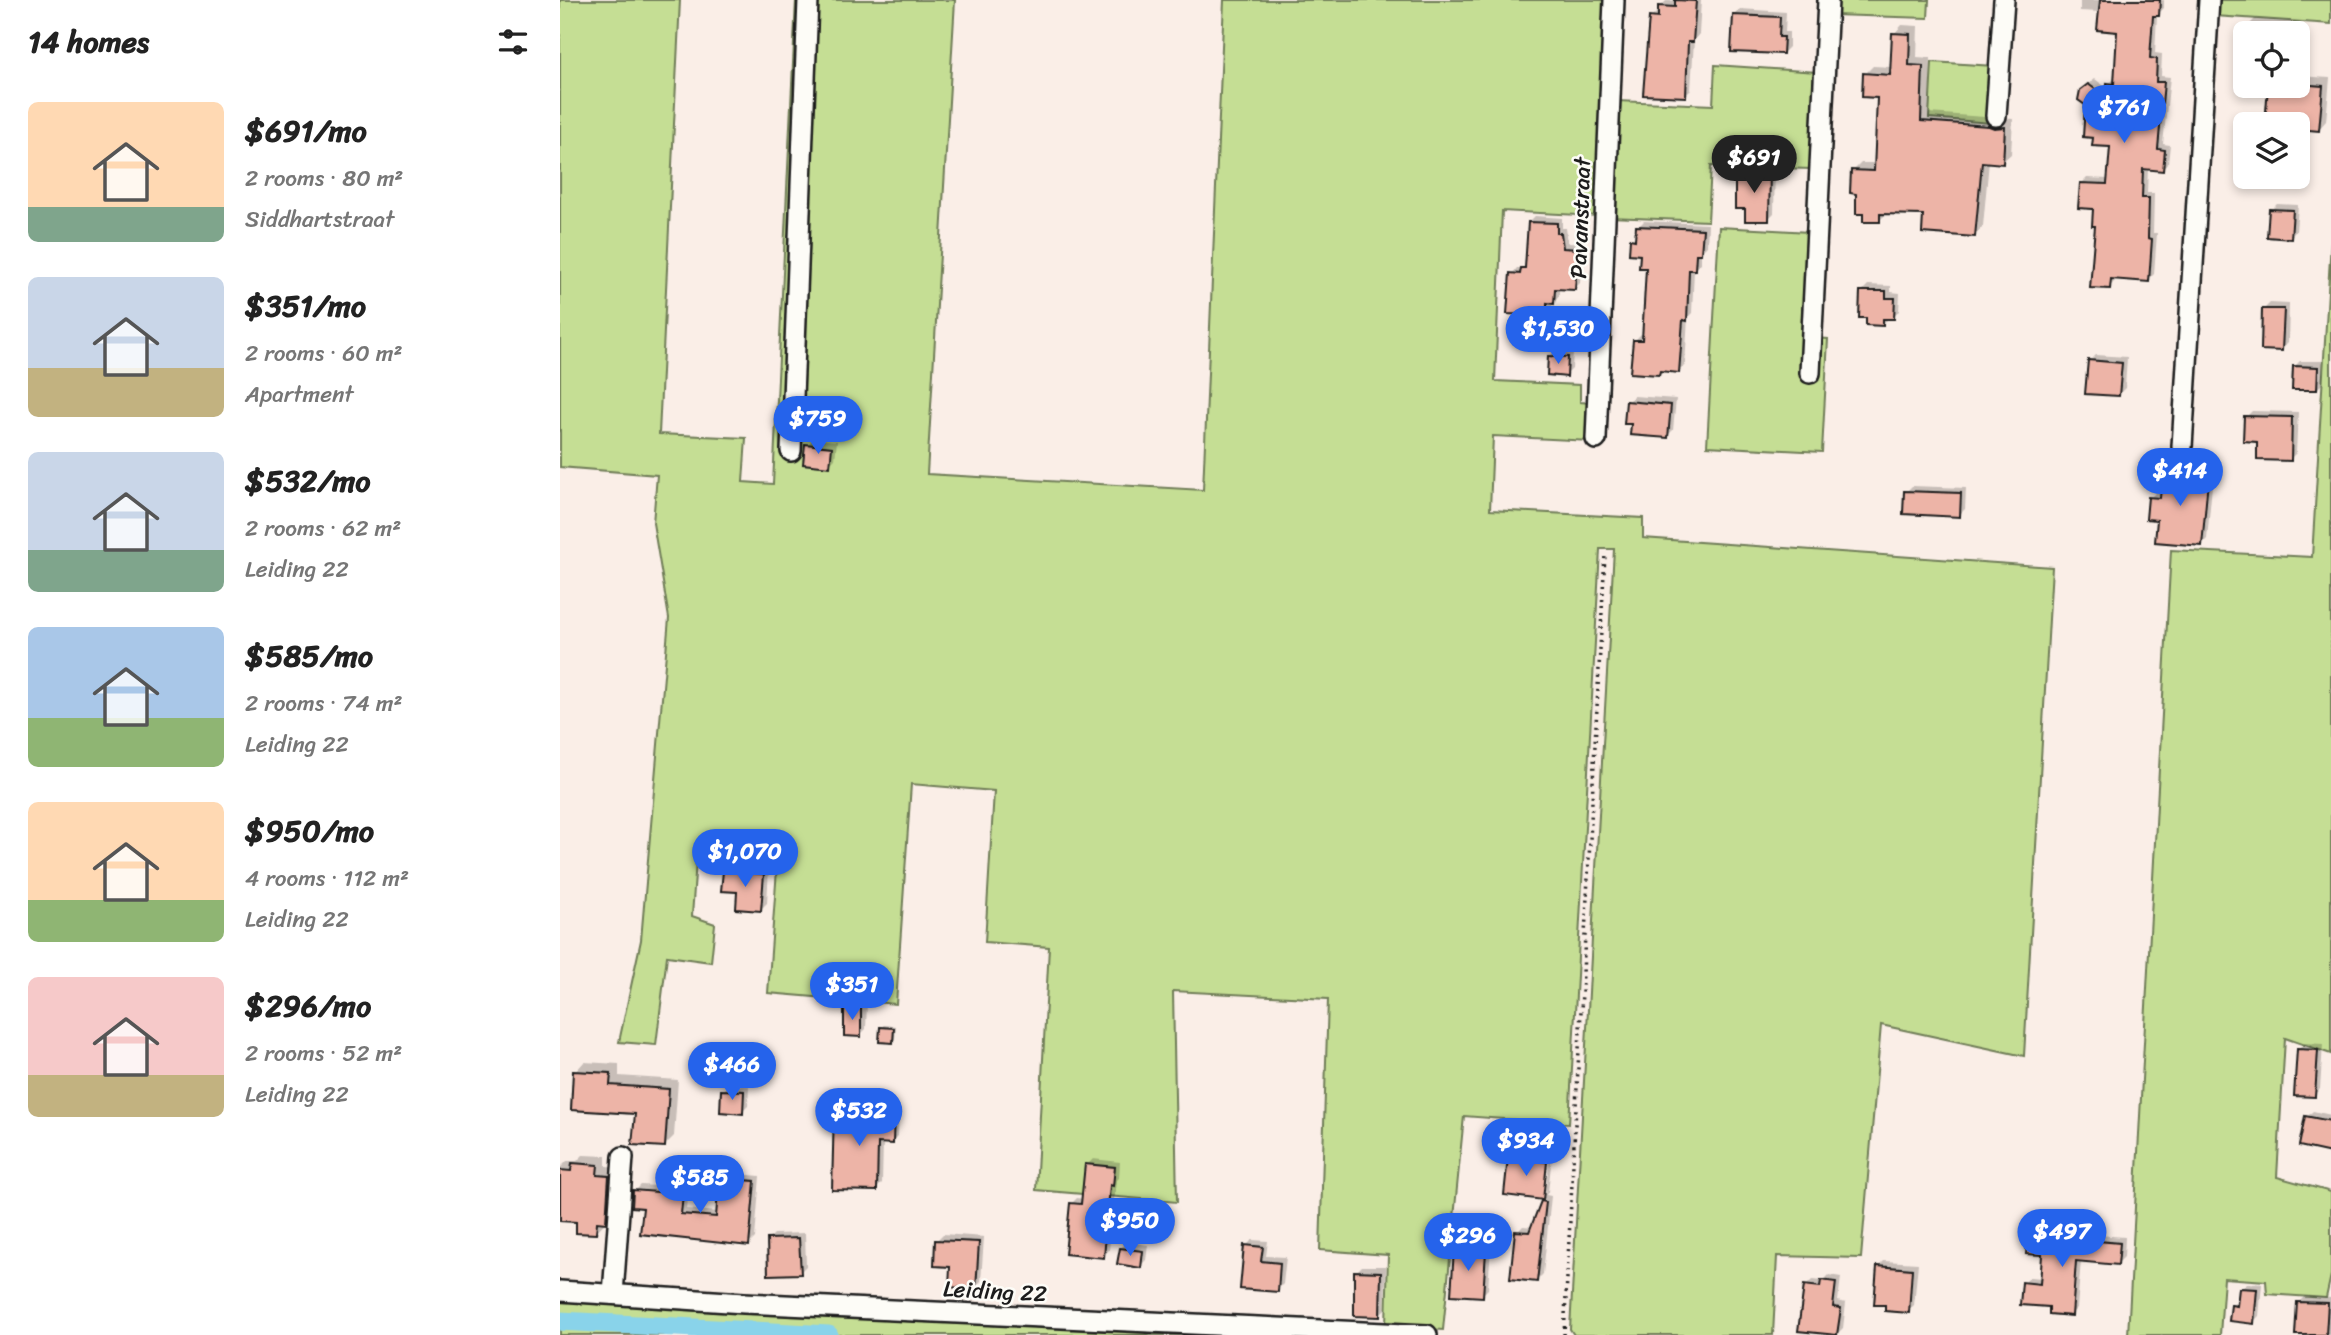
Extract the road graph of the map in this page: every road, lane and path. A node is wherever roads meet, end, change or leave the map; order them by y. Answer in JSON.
{"nodes":[{"id":1,"x":808,"y":0,"type":"edge"},
{"id":2,"x":1614,"y":0,"type":"edge"},
{"id":3,"x":1828,"y":0,"type":"edge"},
{"id":4,"x":2004,"y":0,"type":"edge"},
{"id":5,"x":2209,"y":0,"type":"edge"},
{"id":6,"x":1996,"y":116,"type":"dead end"},
{"id":7,"x":1810,"y":373,"type":"dead end"},
{"id":8,"x":1596,"y":439,"type":"dead end"},
{"id":9,"x":2182,"y":447,"type":"dead end"},
{"id":10,"x":791,"y":451,"type":"dead end"},
{"id":11,"x":1605,"y":554,"type":"dead end"},
{"id":12,"x":623,"y":1157,"type":"dead end"},
{"id":13,"x":560,"y":1291,"type":"edge"},
{"id":14,"x":613,"y":1294,"type":"junction"},
{"id":15,"x":1427,"y":1335,"type":"edge"},
{"id":16,"x":1564,"y":1335,"type":"edge"}],
"edges":[{"from":1,"to":10,"type":"street"},
{"from":2,"to":8,"type":"street","name":"Pavanstraat"},
{"from":3,"to":7,"type":"street"},
{"from":4,"to":6,"type":"street"},
{"from":5,"to":9,"type":"street"},
{"from":11,"to":16,"type":"path"},
{"from":12,"to":14,"type":"street"},
{"from":13,"to":14,"type":"street","name":"Leiding 22"},
{"from":14,"to":15,"type":"street","name":"Leiding 22"}]}
